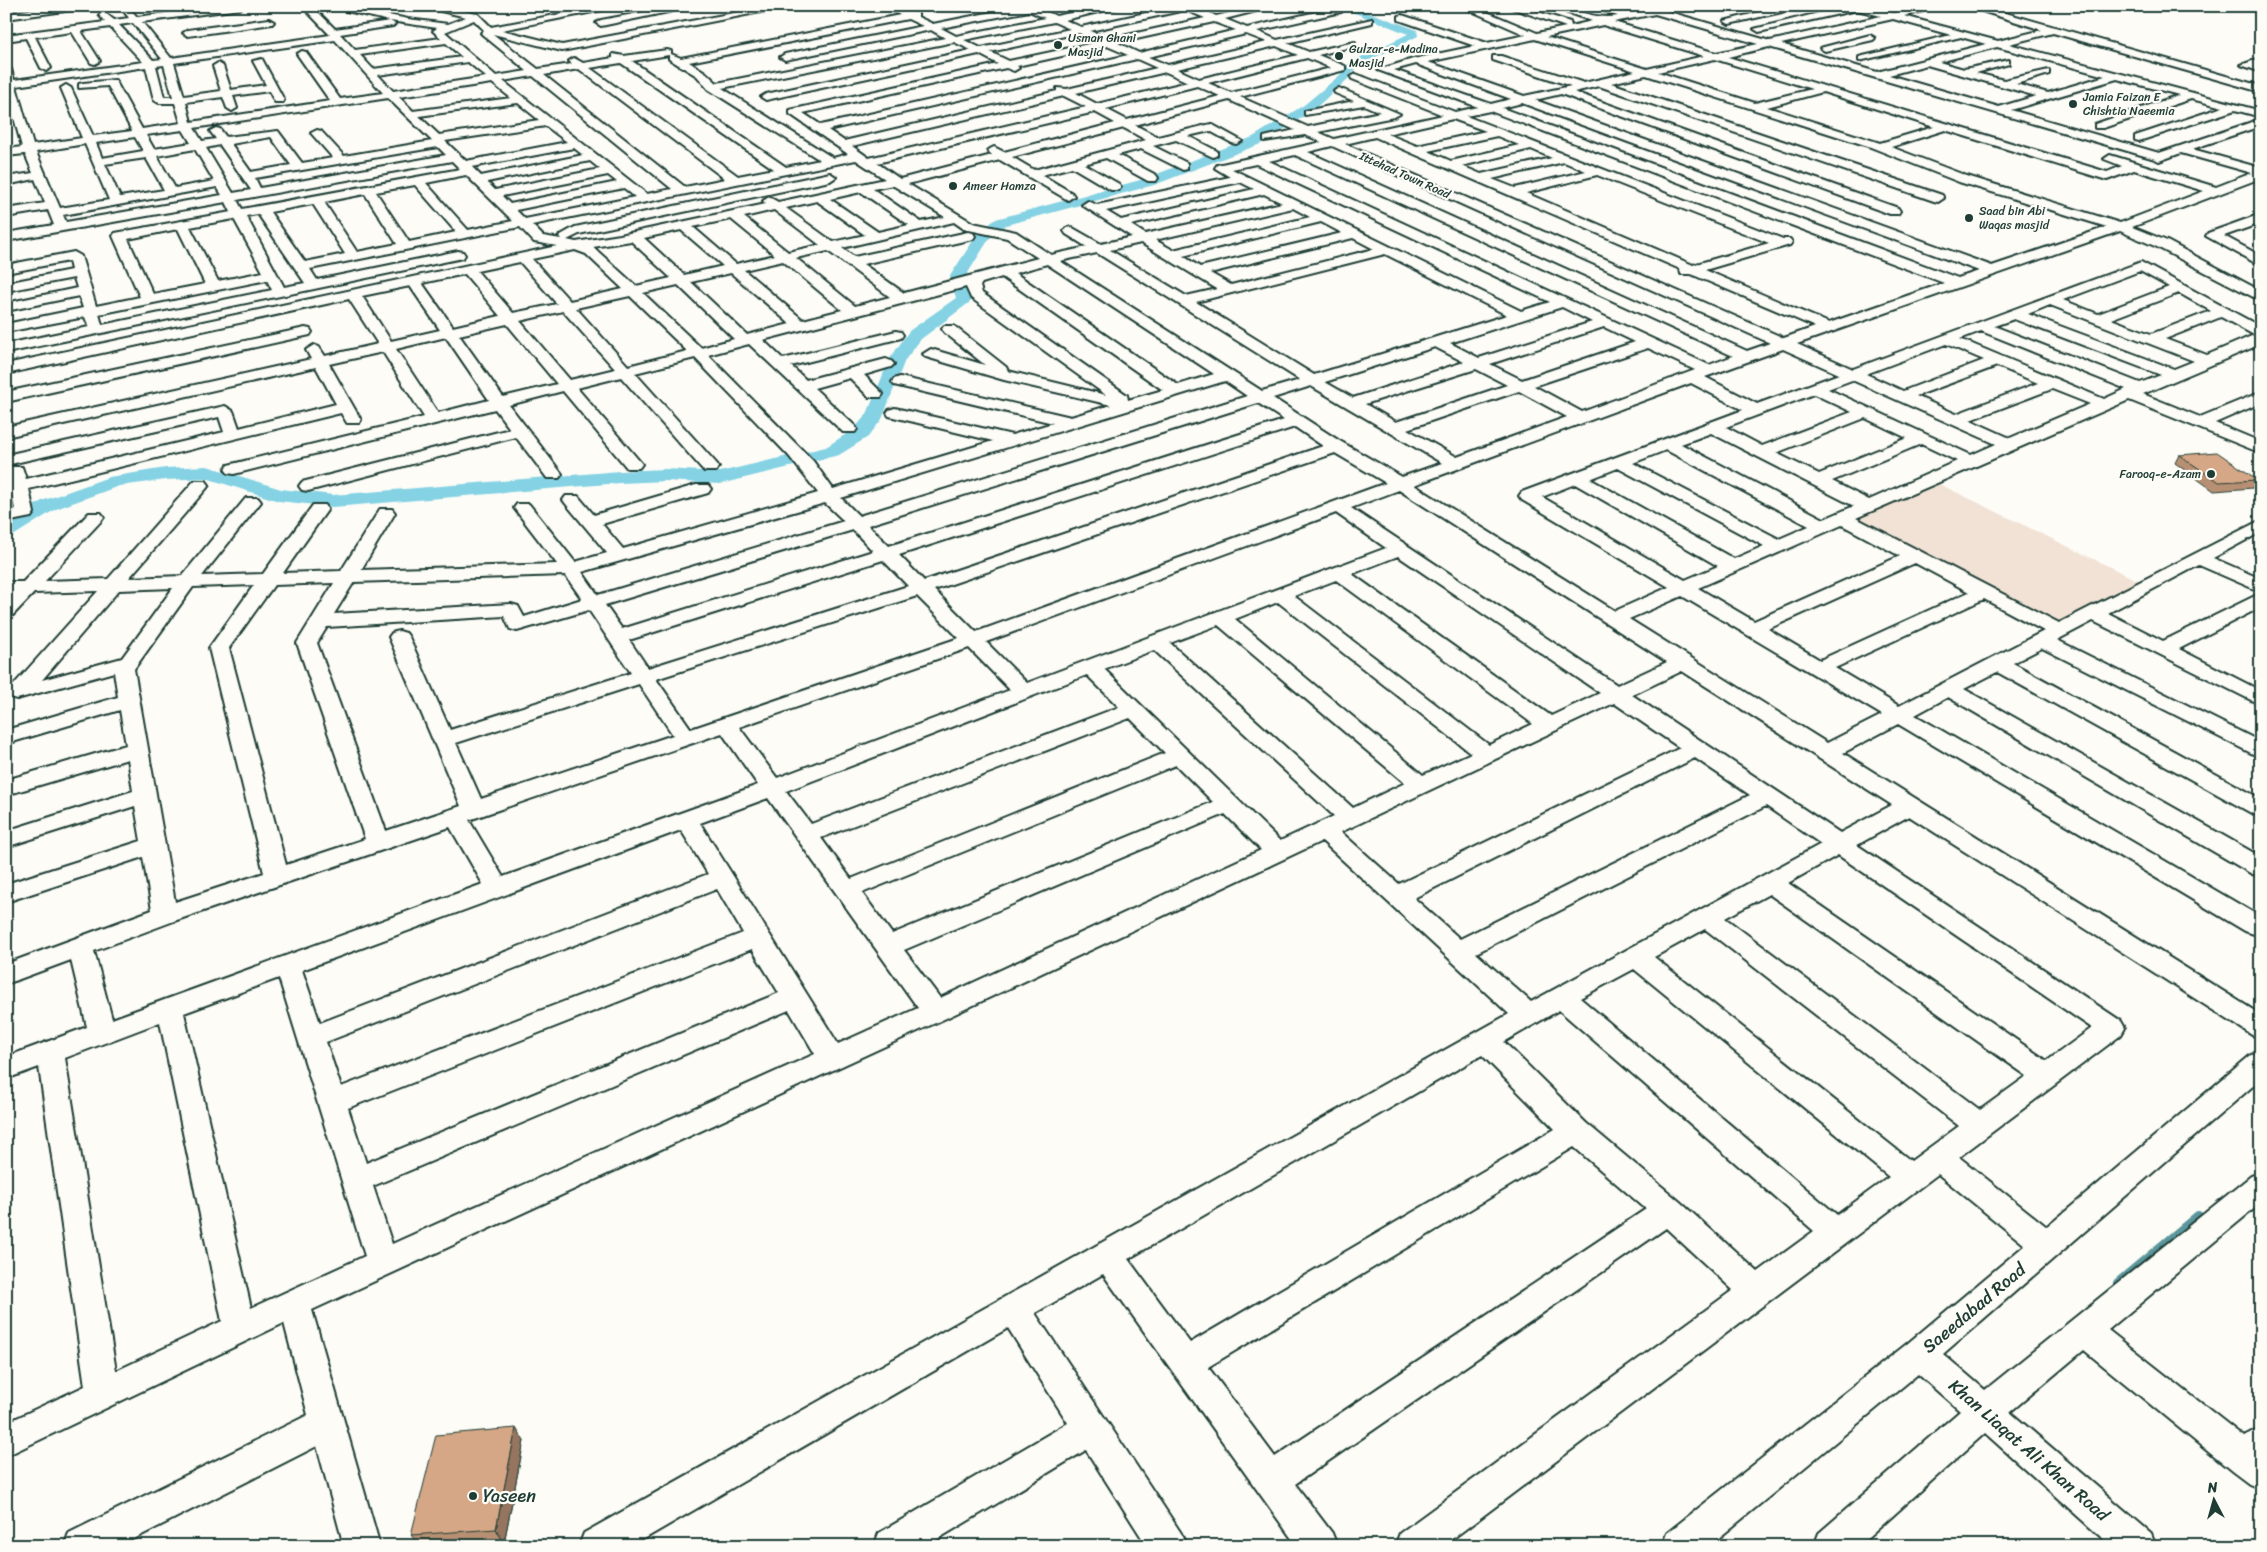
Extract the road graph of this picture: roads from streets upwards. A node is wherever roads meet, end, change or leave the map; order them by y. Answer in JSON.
{"nodes":[{"id":1,"x":18,"y":6,"type":"edge"},
{"id":2,"x":80,"y":6,"type":"edge"},
{"id":3,"x":184,"y":6,"type":"edge"},
{"id":4,"x":240,"y":6,"type":"edge"},
{"id":5,"x":306,"y":6,"type":"edge"},
{"id":6,"x":329,"y":6,"type":"edge"},
{"id":7,"x":424,"y":6,"type":"edge"},
{"id":8,"x":466,"y":6,"type":"edge"},
{"id":9,"x":619,"y":6,"type":"edge"},
{"id":10,"x":693,"y":6,"type":"edge"},
{"id":11,"x":741,"y":6,"type":"edge"},
{"id":12,"x":787,"y":6,"type":"edge"},
{"id":13,"x":889,"y":6,"type":"edge"},
{"id":14,"x":1119,"y":6,"type":"edge"},
{"id":15,"x":1272,"y":6,"type":"edge"},
{"id":16,"x":1464,"y":6,"type":"edge"},
{"id":17,"x":1510,"y":6,"type":"edge"},
{"id":18,"x":1552,"y":6,"type":"edge"},
{"id":19,"x":1593,"y":6,"type":"edge"},
{"id":20,"x":1638,"y":6,"type":"edge"},
{"id":21,"x":1678,"y":6,"type":"edge"},
{"id":22,"x":1938,"y":6,"type":"edge"},
{"id":23,"x":1970,"y":6,"type":"edge"},
{"id":24,"x":2005,"y":6,"type":"edge"},
{"id":25,"x":604,"y":7,"type":"edge"},
{"id":26,"x":1031,"y":7,"type":"edge"},
{"id":27,"x":1187,"y":7,"type":"edge"},
{"id":28,"x":1855,"y":7,"type":"edge"},
{"id":29,"x":6,"y":8,"type":"edge"},
{"id":30,"x":1787,"y":8,"type":"dead end"},
{"id":31,"x":210,"y":10,"type":"junction"},
{"id":32,"x":443,"y":10,"type":"junction"},
{"id":33,"x":1338,"y":10,"type":"dead end"},
{"id":34,"x":1984,"y":10,"type":"junction"},
{"id":35,"x":257,"y":11,"type":"dead end"},
{"id":36,"x":1655,"y":11,"type":"junction"},
{"id":37,"x":129,"y":12,"type":"edge"},
{"id":38,"x":753,"y":12,"type":"junction"},
{"id":39,"x":107,"y":13,"type":"edge"},
{"id":40,"x":927,"y":13,"type":"dead end"},
{"id":41,"x":493,"y":14,"type":"dead end"},
{"id":42,"x":172,"y":15,"type":"junction"},
{"id":43,"x":6,"y":16,"type":"edge"},
{"id":44,"x":377,"y":16,"type":"junction"},
{"id":45,"x":475,"y":16,"type":"junction"},
{"id":46,"x":910,"y":16,"type":"junction"},
{"id":47,"x":1630,"y":16,"type":"junction"},
{"id":48,"x":1892,"y":17,"type":"junction"},
{"id":49,"x":1402,"y":18,"type":"dead end"},
{"id":50,"x":623,"y":19,"type":"junction"},
{"id":51,"x":767,"y":19,"type":"dead end"},
{"id":52,"x":1055,"y":19,"type":"junction"},
{"id":53,"x":1215,"y":19,"type":"junction"},
{"id":54,"x":2018,"y":20,"type":"junction"},
{"id":55,"x":1369,"y":21,"type":"dead end"},
{"id":56,"x":408,"y":22,"type":"junction"},
{"id":57,"x":1605,"y":22,"type":"junction"},
{"id":58,"x":1649,"y":22,"type":"dead end"},
{"id":59,"x":6,"y":23,"type":"edge"},
{"id":60,"x":586,"y":25,"type":"dead end"},
{"id":61,"x":1924,"y":25,"type":"junction"},
{"id":62,"x":1999,"y":25,"type":"dead end"},
{"id":63,"x":229,"y":27,"type":"junction"},
{"id":64,"x":934,"y":27,"type":"junction"},
{"id":65,"x":486,"y":28,"type":"junction"},
{"id":66,"x":1578,"y":28,"type":"junction"},
{"id":67,"x":75,"y":29,"type":"junction"},
{"id":68,"x":441,"y":29,"type":"junction"},
{"id":69,"x":1758,"y":29,"type":"junction"},
{"id":70,"x":1906,"y":29,"type":"dead end"},
{"id":71,"x":6,"y":30,"type":"edge"},
{"id":72,"x":788,"y":30,"type":"dead end"},
{"id":73,"x":1081,"y":30,"type":"junction"},
{"id":74,"x":1980,"y":30,"type":"dead end"},
{"id":75,"x":2052,"y":30,"type":"junction"},
{"id":76,"x":1244,"y":31,"type":"junction"},
{"id":77,"x":188,"y":33,"type":"junction"},
{"id":78,"x":552,"y":33,"type":"dead end"},
{"id":79,"x":641,"y":33,"type":"junction"},
{"id":80,"x":1596,"y":34,"type":"dead end"},
{"id":81,"x":29,"y":35,"type":"junction"},
{"id":82,"x":1960,"y":35,"type":"junction"},
{"id":83,"x":1879,"y":36,"type":"dead end"},
{"id":84,"x":804,"y":37,"type":"junction"},
{"id":85,"x":6,"y":38,"type":"edge"},
{"id":86,"x":338,"y":39,"type":"junction"},
{"id":87,"x":527,"y":39,"type":"junction"},
{"id":88,"x":958,"y":39,"type":"junction"},
{"id":89,"x":1793,"y":39,"type":"junction"},
{"id":90,"x":242,"y":40,"type":"junction"},
{"id":91,"x":449,"y":40,"type":"junction"},
{"id":92,"x":595,"y":42,"type":"junction"},
{"id":93,"x":1539,"y":42,"type":"junction"},
{"id":94,"x":1109,"y":43,"type":"junction"},
{"id":95,"x":1274,"y":44,"type":"junction"},
{"id":96,"x":1352,"y":44,"type":"dead end"},
{"id":97,"x":1726,"y":44,"type":"dead end"},
{"id":98,"x":1996,"y":44,"type":"junction"},
{"id":99,"x":1436,"y":45,"type":"dead end"},
{"id":100,"x":1767,"y":45,"type":"junction"},
{"id":101,"x":197,"y":46,"type":"junction"},
{"id":102,"x":679,"y":46,"type":"dead end"},
{"id":103,"x":1487,"y":47,"type":"junction"},
{"id":104,"x":562,"y":48,"type":"junction"},
{"id":105,"x":1825,"y":48,"type":"junction"},
{"id":106,"x":460,"y":50,"type":"junction"},
{"id":107,"x":821,"y":50,"type":"junction"},
{"id":108,"x":1407,"y":50,"type":"dead end"},
{"id":109,"x":1744,"y":50,"type":"junction"},
{"id":110,"x":161,"y":51,"type":"junction"},
{"id":111,"x":664,"y":51,"type":"junction"},
{"id":112,"x":984,"y":52,"type":"junction"},
{"id":113,"x":1967,"y":52,"type":"junction"},
{"id":114,"x":1458,"y":53,"type":"junction"},
{"id":115,"x":141,"y":54,"type":"junction"},
{"id":116,"x":302,"y":54,"type":"dead end"},
{"id":117,"x":1514,"y":54,"type":"dead end"},
{"id":118,"x":1136,"y":55,"type":"junction"},
{"id":119,"x":1306,"y":55,"type":"junction"},
{"id":120,"x":1671,"y":56,"type":"dead end"},
{"id":121,"x":1716,"y":56,"type":"junction"},
{"id":122,"x":1854,"y":56,"type":"junction"},
{"id":123,"x":1771,"y":58,"type":"dead end"},
{"id":124,"x":470,"y":59,"type":"junction"},
{"id":125,"x":775,"y":59,"type":"dead end"},
{"id":126,"x":168,"y":60,"type":"junction"},
{"id":127,"x":623,"y":60,"type":"junction"},
{"id":128,"x":1423,"y":60,"type":"junction"},
{"id":129,"x":94,"y":61,"type":"junction"},
{"id":130,"x":259,"y":61,"type":"dead end"},
{"id":131,"x":680,"y":61,"type":"junction"},
{"id":132,"x":2261,"y":61,"type":"edge"},
{"id":133,"x":842,"y":62,"type":"junction"},
{"id":134,"x":1690,"y":62,"type":"junction"},
{"id":135,"x":1926,"y":62,"type":"junction"},
{"id":136,"x":150,"y":63,"type":"junction"},
{"id":137,"x":2013,"y":64,"type":"junction"},
{"id":138,"x":1009,"y":65,"type":"junction"},
{"id":139,"x":217,"y":66,"type":"dead end"},
{"id":140,"x":579,"y":66,"type":"junction"},
{"id":141,"x":1460,"y":66,"type":"dead end"},
{"id":142,"x":46,"y":68,"type":"junction"},
{"id":143,"x":366,"y":68,"type":"junction"},
{"id":144,"x":481,"y":68,"type":"junction"},
{"id":145,"x":1707,"y":68,"type":"dead end"},
{"id":146,"x":1167,"y":69,"type":"junction"},
{"id":147,"x":1899,"y":69,"type":"junction"},
{"id":148,"x":2261,"y":69,"type":"edge"},
{"id":149,"x":1441,"y":70,"type":"junction"},
{"id":150,"x":1648,"y":72,"type":"junction"},
{"id":151,"x":535,"y":73,"type":"junction"},
{"id":152,"x":1965,"y":73,"type":"junction"},
{"id":153,"x":1918,"y":74,"type":"dead end"},
{"id":154,"x":865,"y":76,"type":"junction"},
{"id":155,"x":1874,"y":76,"type":"junction"},
{"id":156,"x":2116,"y":76,"type":"junction"},
{"id":157,"x":8,"y":77,"type":"edge"},
{"id":158,"x":1356,"y":77,"type":"dead end"},
{"id":159,"x":1406,"y":77,"type":"junction"},
{"id":160,"x":413,"y":78,"type":"dead end"},
{"id":161,"x":1035,"y":78,"type":"junction"},
{"id":162,"x":494,"y":79,"type":"junction"},
{"id":163,"x":1600,"y":79,"type":"junction"},
{"id":164,"x":2071,"y":79,"type":"dead end"},
{"id":165,"x":1858,"y":80,"type":"dead end"},
{"id":166,"x":1198,"y":83,"type":"junction"},
{"id":167,"x":1841,"y":84,"type":"dead end"},
{"id":168,"x":2005,"y":84,"type":"junction"},
{"id":169,"x":2088,"y":84,"type":"junction"},
{"id":170,"x":1536,"y":86,"type":"dead end"},
{"id":171,"x":1583,"y":86,"type":"junction"},
{"id":172,"x":712,"y":87,"type":"junction"},
{"id":173,"x":272,"y":88,"type":"junction"},
{"id":174,"x":1822,"y":89,"type":"junction"},
{"id":175,"x":2107,"y":89,"type":"dead end"},
{"id":176,"x":2261,"y":89,"type":"edge"},
{"id":177,"x":507,"y":90,"type":"junction"},
{"id":178,"x":1779,"y":90,"type":"dead end"},
{"id":179,"x":892,"y":91,"type":"junction"},
{"id":180,"x":1339,"y":91,"type":"dead end"},
{"id":181,"x":1558,"y":92,"type":"junction"},
{"id":182,"x":1066,"y":93,"type":"junction"},
{"id":183,"x":227,"y":94,"type":"junction"},
{"id":184,"x":2191,"y":95,"type":"junction"},
{"id":185,"x":1228,"y":96,"type":"junction"},
{"id":186,"x":1796,"y":96,"type":"junction"},
{"id":187,"x":2048,"y":96,"type":"junction"},
{"id":188,"x":396,"y":99,"type":"junction"},
{"id":189,"x":1525,"y":99,"type":"junction"},
{"id":190,"x":2002,"y":99,"type":"dead end"},
{"id":191,"x":2145,"y":99,"type":"dead end"},
{"id":192,"x":179,"y":100,"type":"junction"},
{"id":193,"x":520,"y":100,"type":"junction"},
{"id":194,"x":1366,"y":102,"type":"junction"},
{"id":195,"x":1815,"y":102,"type":"dead end"},
{"id":196,"x":337,"y":103,"type":"junction"},
{"id":197,"x":2021,"y":104,"type":"junction"},
{"id":198,"x":2164,"y":104,"type":"junction"},
{"id":199,"x":918,"y":106,"type":"junction"},
{"id":200,"x":2234,"y":106,"type":"junction"},
{"id":201,"x":1490,"y":107,"type":"junction"},
{"id":202,"x":1753,"y":107,"type":"junction"},
{"id":203,"x":1096,"y":108,"type":"junction"},
{"id":204,"x":2038,"y":109,"type":"dead end"},
{"id":205,"x":16,"y":110,"type":"edge"},
{"id":206,"x":285,"y":111,"type":"junction"},
{"id":207,"x":534,"y":111,"type":"junction"},
{"id":208,"x":1998,"y":111,"type":"junction"},
{"id":209,"x":6,"y":113,"type":"edge"},
{"id":210,"x":1309,"y":113,"type":"dead end"},
{"id":211,"x":1392,"y":113,"type":"junction"},
{"id":212,"x":412,"y":114,"type":"junction"},
{"id":213,"x":516,"y":114,"type":"dead end"},
{"id":214,"x":786,"y":114,"type":"junction"},
{"id":215,"x":2261,"y":114,"type":"edge"},
{"id":216,"x":1456,"y":115,"type":"junction"},
{"id":217,"x":1982,"y":116,"type":"dead end"},
{"id":218,"x":236,"y":118,"type":"junction"},
{"id":219,"x":762,"y":119,"type":"junction"},
{"id":220,"x":1964,"y":121,"type":"dead end"},
{"id":221,"x":210,"y":122,"type":"junction"},
{"id":222,"x":943,"y":122,"type":"junction"},
{"id":223,"x":2261,"y":122,"type":"edge"},
{"id":224,"x":1124,"y":123,"type":"junction"},
{"id":225,"x":442,"y":124,"type":"dead end"},
{"id":226,"x":1418,"y":124,"type":"junction"},
{"id":227,"x":6,"y":125,"type":"edge"},
{"id":228,"x":186,"y":126,"type":"junction"},
{"id":229,"x":424,"y":126,"type":"junction"},
{"id":230,"x":553,"y":126,"type":"junction"},
{"id":231,"x":720,"y":127,"type":"junction"},
{"id":232,"x":1946,"y":127,"type":"junction"},
{"id":233,"x":1901,"y":128,"type":"dead end"},
{"id":234,"x":818,"y":129,"type":"junction"},
{"id":235,"x":1304,"y":130,"type":"junction"},
{"id":236,"x":1832,"y":131,"type":"junction"},
{"id":237,"x":2115,"y":131,"type":"dead end"},
{"id":238,"x":1499,"y":132,"type":"junction"},
{"id":239,"x":137,"y":133,"type":"junction"},
{"id":240,"x":317,"y":133,"type":"dead end"},
{"id":241,"x":1376,"y":133,"type":"junction"},
{"id":242,"x":1920,"y":134,"type":"junction"},
{"id":243,"x":1178,"y":136,"type":"junction"},
{"id":244,"x":972,"y":138,"type":"junction"},
{"id":245,"x":1268,"y":139,"type":"dead end"},
{"id":246,"x":1938,"y":140,"type":"dead end"},
{"id":247,"x":88,"y":141,"type":"junction"},
{"id":248,"x":1156,"y":141,"type":"junction"},
{"id":249,"x":1236,"y":141,"type":"dead end"},
{"id":250,"x":224,"y":142,"type":"junction"},
{"id":251,"x":1333,"y":143,"type":"junction"},
{"id":252,"x":576,"y":144,"type":"junction"},
{"id":253,"x":1781,"y":144,"type":"junction"},
{"id":254,"x":843,"y":145,"type":"junction"},
{"id":255,"x":1142,"y":145,"type":"junction"},
{"id":256,"x":1533,"y":145,"type":"junction"},
{"id":257,"x":198,"y":146,"type":"junction"},
{"id":258,"x":1880,"y":146,"type":"junction"},
{"id":259,"x":2180,"y":149,"type":"junction"},
{"id":260,"x":30,"y":150,"type":"junction"},
{"id":261,"x":1416,"y":150,"type":"junction"},
{"id":262,"x":1296,"y":151,"type":"junction"},
{"id":263,"x":6,"y":153,"type":"edge"},
{"id":264,"x":1213,"y":153,"type":"dead end"},
{"id":265,"x":149,"y":154,"type":"junction"},
{"id":266,"x":1107,"y":154,"type":"junction"},
{"id":267,"x":1739,"y":155,"type":"junction"},
{"id":268,"x":2096,"y":155,"type":"dead end"},
{"id":269,"x":1001,"y":156,"type":"junction"},
{"id":270,"x":593,"y":157,"type":"junction"},
{"id":271,"x":456,"y":158,"type":"junction"},
{"id":272,"x":1566,"y":158,"type":"junction"},
{"id":273,"x":341,"y":160,"type":"junction"},
{"id":274,"x":1258,"y":160,"type":"junction"},
{"id":275,"x":830,"y":161,"type":"junction"},
{"id":276,"x":98,"y":162,"type":"junction"},
{"id":277,"x":867,"y":162,"type":"junction"},
{"id":278,"x":1074,"y":163,"type":"junction"},
{"id":279,"x":1702,"y":164,"type":"junction"},
{"id":280,"x":1450,"y":165,"type":"junction"},
{"id":281,"x":1183,"y":166,"type":"dead end"},
{"id":282,"x":2134,"y":166,"type":"junction"},
{"id":283,"x":300,"y":167,"type":"junction"},
{"id":284,"x":610,"y":171,"type":"junction"},
{"id":285,"x":784,"y":171,"type":"junction"},
{"id":286,"x":1600,"y":171,"type":"junction"},
{"id":287,"x":2261,"y":173,"type":"edge"},
{"id":288,"x":1032,"y":174,"type":"junction"},
{"id":289,"x":1666,"y":174,"type":"junction"},
{"id":290,"x":40,"y":176,"type":"junction"},
{"id":291,"x":248,"y":176,"type":"junction"},
{"id":292,"x":1152,"y":178,"type":"dead end"},
{"id":293,"x":1242,"y":178,"type":"junction"},
{"id":294,"x":1479,"y":178,"type":"junction"},
{"id":295,"x":740,"y":180,"type":"junction"},
{"id":296,"x":6,"y":181,"type":"edge"},
{"id":297,"x":418,"y":181,"type":"junction"},
{"id":298,"x":896,"y":182,"type":"junction"},
{"id":299,"x":221,"y":183,"type":"junction"},
{"id":300,"x":1630,"y":183,"type":"junction"},
{"id":301,"x":627,"y":184,"type":"junction"},
{"id":302,"x":1115,"y":187,"type":"dead end"},
{"id":303,"x":863,"y":188,"type":"junction"},
{"id":304,"x":47,"y":190,"type":"junction"},
{"id":305,"x":368,"y":190,"type":"junction"},
{"id":306,"x":1267,"y":190,"type":"junction"},
{"id":307,"x":682,"y":191,"type":"junction"},
{"id":308,"x":2216,"y":191,"type":"junction"},
{"id":309,"x":171,"y":192,"type":"junction"},
{"id":310,"x":259,"y":192,"type":"junction"},
{"id":311,"x":759,"y":192,"type":"junction"},
{"id":312,"x":1512,"y":192,"type":"junction"},
{"id":313,"x":30,"y":193,"type":"dead end"},
{"id":314,"x":492,"y":194,"type":"junction"},
{"id":315,"x":1068,"y":196,"type":"dead end"},
{"id":316,"x":818,"y":197,"type":"junction"},
{"id":317,"x":230,"y":198,"type":"junction"},
{"id":318,"x":644,"y":198,"type":"junction"},
{"id":319,"x":316,"y":199,"type":"junction"},
{"id":320,"x":116,"y":202,"type":"junction"},
{"id":321,"x":1295,"y":204,"type":"junction"},
{"id":322,"x":776,"y":206,"type":"junction"},
{"id":323,"x":507,"y":208,"type":"junction"},
{"id":324,"x":1903,"y":208,"type":"junction"},
{"id":325,"x":54,"y":209,"type":"junction"},
{"id":326,"x":265,"y":209,"type":"junction"},
{"id":327,"x":6,"y":213,"type":"edge"},
{"id":328,"x":239,"y":214,"type":"junction"},
{"id":329,"x":734,"y":215,"type":"junction"},
{"id":330,"x":957,"y":218,"type":"junction"},
{"id":331,"x":1323,"y":218,"type":"junction"},
{"id":332,"x":2259,"y":221,"type":"edge"},
{"id":333,"x":1857,"y":222,"type":"junction"},
{"id":334,"x":522,"y":223,"type":"junction"},
{"id":335,"x":182,"y":224,"type":"junction"},
{"id":336,"x":1120,"y":224,"type":"junction"},
{"id":337,"x":684,"y":226,"type":"junction"},
{"id":338,"x":920,"y":227,"type":"junction"},
{"id":339,"x":2120,"y":227,"type":"junction"},
{"id":340,"x":62,"y":228,"type":"junction"},
{"id":341,"x":971,"y":231,"type":"junction"},
{"id":342,"x":1071,"y":231,"type":"dead end"},
{"id":343,"x":1821,"y":232,"type":"junction"},
{"id":344,"x":28,"y":234,"type":"junction"},
{"id":345,"x":464,"y":234,"type":"junction"},
{"id":346,"x":1355,"y":234,"type":"junction"},
{"id":347,"x":634,"y":236,"type":"junction"},
{"id":348,"x":876,"y":236,"type":"junction"},
{"id":349,"x":6,"y":237,"type":"edge"},
{"id":350,"x":1143,"y":238,"type":"junction"},
{"id":351,"x":539,"y":239,"type":"junction"},
{"id":352,"x":556,"y":242,"type":"junction"},
{"id":353,"x":1782,"y":243,"type":"junction"},
{"id":354,"x":405,"y":246,"type":"junction"},
{"id":355,"x":575,"y":246,"type":"junction"},
{"id":356,"x":831,"y":247,"type":"junction"},
{"id":357,"x":1099,"y":248,"type":"junction"},
{"id":358,"x":522,"y":250,"type":"junction"},
{"id":359,"x":1387,"y":250,"type":"junction"},
{"id":360,"x":1171,"y":255,"type":"junction"},
{"id":361,"x":2257,"y":256,"type":"edge"},
{"id":362,"x":354,"y":257,"type":"junction"},
{"id":363,"x":785,"y":257,"type":"junction"},
{"id":364,"x":470,"y":260,"type":"junction"},
{"id":365,"x":1046,"y":260,"type":"junction"},
{"id":366,"x":852,"y":262,"type":"junction"},
{"id":367,"x":34,"y":264,"type":"junction"},
{"id":368,"x":302,"y":267,"type":"junction"},
{"id":369,"x":734,"y":268,"type":"junction"},
{"id":370,"x":6,"y":269,"type":"edge"},
{"id":371,"x":1692,"y":269,"type":"junction"},
{"id":372,"x":1003,"y":271,"type":"junction"},
{"id":373,"x":1199,"y":271,"type":"junction"},
{"id":374,"x":1992,"y":271,"type":"junction"},
{"id":375,"x":79,"y":274,"type":"junction"},
{"id":376,"x":271,"y":275,"type":"junction"},
{"id":377,"x":680,"y":280,"type":"junction"},
{"id":378,"x":414,"y":281,"type":"junction"},
{"id":379,"x":973,"y":281,"type":"junction"},
{"id":380,"x":1647,"y":282,"type":"junction"},
{"id":381,"x":1957,"y":284,"type":"junction"},
{"id":382,"x":6,"y":287,"type":"edge"},
{"id":383,"x":214,"y":287,"type":"junction"},
{"id":384,"x":306,"y":287,"type":"junction"},
{"id":385,"x":2180,"y":288,"type":"junction"},
{"id":386,"x":1229,"y":290,"type":"junction"},
{"id":387,"x":632,"y":291,"type":"junction"},
{"id":388,"x":84,"y":292,"type":"junction"},
{"id":389,"x":280,"y":292,"type":"junction"},
{"id":390,"x":353,"y":294,"type":"junction"},
{"id":391,"x":908,"y":297,"type":"junction"},
{"id":392,"x":2261,"y":297,"type":"edge"},
{"id":393,"x":148,"y":300,"type":"junction"},
{"id":394,"x":2049,"y":300,"type":"junction"},
{"id":395,"x":1184,"y":301,"type":"junction"},
{"id":396,"x":1560,"y":303,"type":"junction"},
{"id":397,"x":309,"y":304,"type":"junction"},
{"id":398,"x":566,"y":306,"type":"junction"},
{"id":399,"x":6,"y":307,"type":"edge"},
{"id":400,"x":290,"y":308,"type":"junction"},
{"id":401,"x":852,"y":311,"type":"junction"},
{"id":402,"x":2223,"y":311,"type":"junction"},
{"id":403,"x":90,"y":312,"type":"junction"},
{"id":404,"x":2013,"y":313,"type":"junction"},
{"id":405,"x":1520,"y":316,"type":"junction"},
{"id":406,"x":510,"y":318,"type":"junction"},
{"id":407,"x":2098,"y":319,"type":"junction"},
{"id":408,"x":1603,"y":323,"type":"junction"},
{"id":409,"x":120,"y":325,"type":"junction"},
{"id":410,"x":800,"y":325,"type":"junction"},
{"id":411,"x":1981,"y":326,"type":"junction"},
{"id":412,"x":6,"y":328,"type":"edge"},
{"id":413,"x":1829,"y":328,"type":"junction"},
{"id":414,"x":949,"y":329,"type":"dead end"},
{"id":415,"x":96,"y":330,"type":"junction"},
{"id":416,"x":305,"y":332,"type":"junction"},
{"id":417,"x":450,"y":332,"type":"junction"},
{"id":418,"x":2261,"y":333,"type":"edge"},
{"id":419,"x":896,"y":335,"type":"dead end"},
{"id":420,"x":152,"y":338,"type":"junction"},
{"id":421,"x":2261,"y":338,"type":"edge"},
{"id":422,"x":748,"y":339,"type":"junction"},
{"id":423,"x":1946,"y":339,"type":"junction"},
{"id":424,"x":2152,"y":340,"type":"junction"},
{"id":425,"x":1437,"y":342,"type":"junction"},
{"id":426,"x":1648,"y":343,"type":"junction"},
{"id":427,"x":1784,"y":343,"type":"junction"},
{"id":428,"x":121,"y":344,"type":"junction"},
{"id":429,"x":387,"y":346,"type":"junction"},
{"id":430,"x":6,"y":349,"type":"edge"},
{"id":431,"x":698,"y":353,"type":"junction"},
{"id":432,"x":931,"y":354,"type":"dead end"},
{"id":433,"x":1747,"y":357,"type":"junction"},
{"id":434,"x":1998,"y":360,"type":"junction"},
{"id":435,"x":2206,"y":360,"type":"junction"},
{"id":436,"x":320,"y":361,"type":"junction"},
{"id":437,"x":1478,"y":363,"type":"junction"},
{"id":438,"x":780,"y":364,"type":"junction"},
{"id":439,"x":886,"y":364,"type":"dead end"},
{"id":440,"x":164,"y":365,"type":"junction"},
{"id":441,"x":148,"y":368,"type":"junction"},
{"id":442,"x":6,"y":369,"type":"edge"},
{"id":443,"x":623,"y":371,"type":"junction"},
{"id":444,"x":853,"y":373,"type":"junction"},
{"id":445,"x":1700,"y":374,"type":"junction"},
{"id":446,"x":1853,"y":374,"type":"junction"},
{"id":447,"x":2173,"y":374,"type":"junction"},
{"id":448,"x":1228,"y":375,"type":"junction"},
{"id":449,"x":1010,"y":377,"type":"junction"},
{"id":450,"x":1313,"y":380,"type":"junction"},
{"id":451,"x":87,"y":381,"type":"junction"},
{"id":452,"x":900,"y":382,"type":"dead end"},
{"id":453,"x":2052,"y":383,"type":"junction"},
{"id":454,"x":567,"y":385,"type":"junction"},
{"id":455,"x":803,"y":386,"type":"junction"},
{"id":456,"x":1521,"y":386,"type":"junction"},
{"id":457,"x":1814,"y":388,"type":"junction"},
{"id":458,"x":1176,"y":390,"type":"junction"},
{"id":459,"x":2133,"y":391,"type":"junction"},
{"id":460,"x":11,"y":394,"type":"edge"},
{"id":461,"x":875,"y":394,"type":"dead end"},
{"id":462,"x":1903,"y":396,"type":"junction"},
{"id":463,"x":159,"y":397,"type":"junction"},
{"id":464,"x":1261,"y":397,"type":"junction"},
{"id":465,"x":2261,"y":398,"type":"edge"},
{"id":466,"x":498,"y":402,"type":"junction"},
{"id":467,"x":1352,"y":404,"type":"junction"},
{"id":468,"x":2103,"y":404,"type":"junction"},
{"id":469,"x":1130,"y":405,"type":"junction"},
{"id":470,"x":346,"y":407,"type":"junction"},
{"id":471,"x":1756,"y":410,"type":"junction"},
{"id":472,"x":94,"y":412,"type":"junction"},
{"id":473,"x":1865,"y":412,"type":"junction"},
{"id":474,"x":895,"y":413,"type":"dead end"},
{"id":475,"x":1582,"y":418,"type":"junction"},
{"id":476,"x":434,"y":419,"type":"junction"},
{"id":477,"x":1956,"y":420,"type":"junction"},
{"id":478,"x":1297,"y":421,"type":"junction"},
{"id":479,"x":1072,"y":422,"type":"junction"},
{"id":480,"x":2200,"y":423,"type":"junction"},
{"id":481,"x":31,"y":426,"type":"junction"},
{"id":482,"x":1712,"y":427,"type":"junction"},
{"id":483,"x":1394,"y":428,"type":"junction"},
{"id":484,"x":849,"y":429,"type":"dead end"},
{"id":485,"x":7,"y":431,"type":"edge"},
{"id":486,"x":520,"y":432,"type":"junction"},
{"id":487,"x":233,"y":434,"type":"junction"},
{"id":488,"x":362,"y":437,"type":"junction"},
{"id":489,"x":1922,"y":438,"type":"junction"},
{"id":490,"x":1012,"y":440,"type":"junction"},
{"id":491,"x":1667,"y":444,"type":"junction"},
{"id":492,"x":2010,"y":444,"type":"junction"},
{"id":493,"x":1336,"y":447,"type":"junction"},
{"id":494,"x":2261,"y":448,"type":"edge"},
{"id":495,"x":1762,"y":452,"type":"junction"},
{"id":496,"x":10,"y":459,"type":"edge"},
{"id":497,"x":1970,"y":461,"type":"junction"},
{"id":498,"x":1619,"y":462,"type":"junction"},
{"id":499,"x":633,"y":464,"type":"dead end"},
{"id":500,"x":1456,"y":464,"type":"junction"},
{"id":501,"x":710,"y":467,"type":"dead end"},
{"id":502,"x":234,"y":469,"type":"dead end"},
{"id":503,"x":552,"y":474,"type":"dead end"},
{"id":504,"x":1576,"y":478,"type":"junction"},
{"id":505,"x":1818,"y":481,"type":"junction"},
{"id":506,"x":200,"y":484,"type":"dead end"},
{"id":507,"x":1402,"y":484,"type":"junction"},
{"id":508,"x":308,"y":486,"type":"dead end"},
{"id":509,"x":13,"y":487,"type":"edge"},
{"id":510,"x":702,"y":489,"type":"dead end"},
{"id":511,"x":829,"y":496,"type":"junction"},
{"id":512,"x":572,"y":500,"type":"dead end"},
{"id":513,"x":252,"y":502,"type":"dead end"},
{"id":514,"x":1868,"y":506,"type":"junction"},
{"id":515,"x":1338,"y":507,"type":"junction"},
{"id":516,"x":523,"y":508,"type":"dead end"},
{"id":517,"x":320,"y":509,"type":"dead end"},
{"id":518,"x":386,"y":513,"type":"dead end"},
{"id":519,"x":94,"y":516,"type":"dead end"},
{"id":520,"x":6,"y":517,"type":"edge"},
{"id":521,"x":1842,"y":518,"type":"junction"},
{"id":522,"x":591,"y":522,"type":"junction"},
{"id":523,"x":857,"y":523,"type":"junction"},
{"id":524,"x":2261,"y":525,"type":"edge"},
{"id":525,"x":1823,"y":526,"type":"junction"},
{"id":526,"x":2240,"y":536,"type":"junction"},
{"id":527,"x":2261,"y":545,"type":"edge"},
{"id":528,"x":1778,"y":546,"type":"junction"},
{"id":529,"x":1399,"y":548,"type":"junction"},
{"id":530,"x":887,"y":553,"type":"junction"},
{"id":531,"x":619,"y":556,"type":"junction"},
{"id":532,"x":1916,"y":556,"type":"junction"},
{"id":533,"x":2198,"y":558,"type":"junction"},
{"id":534,"x":1733,"y":566,"type":"junction"},
{"id":535,"x":571,"y":569,"type":"junction"},
{"id":536,"x":1337,"y":572,"type":"junction"},
{"id":537,"x":346,"y":577,"type":"junction"},
{"id":538,"x":268,"y":579,"type":"junction"},
{"id":539,"x":187,"y":582,"type":"junction"},
{"id":540,"x":112,"y":584,"type":"junction"},
{"id":541,"x":2261,"y":586,"type":"edge"},
{"id":542,"x":28,"y":587,"type":"junction"},
{"id":543,"x":1685,"y":587,"type":"junction"},
{"id":544,"x":6,"y":588,"type":"edge"},
{"id":545,"x":922,"y":588,"type":"junction"},
{"id":546,"x":1984,"y":592,"type":"junction"},
{"id":547,"x":1280,"y":594,"type":"junction"},
{"id":548,"x":2261,"y":599,"type":"edge"},
{"id":549,"x":594,"y":603,"type":"junction"},
{"id":550,"x":6,"y":610,"type":"edge"},
{"id":551,"x":2092,"y":613,"type":"junction"},
{"id":552,"x":1221,"y":617,"type":"junction"},
{"id":553,"x":1613,"y":619,"type":"junction"},
{"id":554,"x":320,"y":621,"type":"junction"},
{"id":555,"x":1755,"y":628,"type":"junction"},
{"id":556,"x":2050,"y":636,"type":"junction"},
{"id":557,"x":617,"y":637,"type":"junction"},
{"id":558,"x":399,"y":638,"type":"dead end"},
{"id":559,"x":974,"y":640,"type":"junction"},
{"id":560,"x":1156,"y":641,"type":"junction"},
{"id":561,"x":2163,"y":649,"type":"junction"},
{"id":562,"x":129,"y":662,"type":"junction"},
{"id":563,"x":1682,"y":662,"type":"junction"},
{"id":564,"x":1997,"y":663,"type":"junction"},
{"id":565,"x":1090,"y":666,"type":"junction"},
{"id":566,"x":1821,"y":667,"type":"junction"},
{"id":567,"x":644,"y":676,"type":"junction"},
{"id":568,"x":1949,"y":689,"type":"junction"},
{"id":569,"x":1024,"y":692,"type":"junction"},
{"id":570,"x":13,"y":694,"type":"edge"},
{"id":571,"x":1615,"y":694,"type":"junction"},
{"id":572,"x":2259,"y":695,"type":"edge"},
{"id":573,"x":129,"y":701,"type":"junction"},
{"id":574,"x":1133,"y":709,"type":"junction"},
{"id":575,"x":1901,"y":714,"type":"junction"},
{"id":576,"x":726,"y":724,"type":"junction"},
{"id":577,"x":1549,"y":725,"type":"junction"},
{"id":578,"x":6,"y":737,"type":"edge"},
{"id":579,"x":686,"y":738,"type":"junction"},
{"id":580,"x":444,"y":739,"type":"junction"},
{"id":581,"x":138,"y":749,"type":"junction"},
{"id":582,"x":1696,"y":749,"type":"junction"},
{"id":583,"x":2261,"y":752,"type":"edge"},
{"id":584,"x":1826,"y":753,"type":"junction"},
{"id":585,"x":1487,"y":754,"type":"junction"},
{"id":586,"x":1180,"y":755,"type":"junction"},
{"id":587,"x":1421,"y":785,"type":"junction"},
{"id":588,"x":6,"y":788,"type":"edge"},
{"id":589,"x":772,"y":788,"type":"junction"},
{"id":590,"x":145,"y":795,"type":"junction"},
{"id":591,"x":1766,"y":796,"type":"junction"},
{"id":592,"x":1228,"y":804,"type":"junction"},
{"id":593,"x":1909,"y":806,"type":"junction"},
{"id":594,"x":2261,"y":809,"type":"edge"},
{"id":595,"x":465,"y":813,"type":"junction"},
{"id":596,"x":1350,"y":818,"type":"junction"},
{"id":597,"x":686,"y":819,"type":"junction"},
{"id":598,"x":1324,"y":830,"type":"junction"},
{"id":599,"x":806,"y":835,"type":"junction"},
{"id":600,"x":6,"y":840,"type":"edge"},
{"id":601,"x":378,"y":843,"type":"junction"},
{"id":602,"x":1839,"y":844,"type":"junction"},
{"id":603,"x":153,"y":845,"type":"junction"},
{"id":604,"x":1277,"y":852,"type":"junction"},
{"id":605,"x":2261,"y":868,"type":"edge"},
{"id":606,"x":277,"y":877,"type":"junction"},
{"id":607,"x":722,"y":878,"type":"junction"},
{"id":608,"x":1770,"y":882,"type":"junction"},
{"id":609,"x":497,"y":888,"type":"junction"},
{"id":610,"x":847,"y":890,"type":"junction"},
{"id":611,"x":6,"y":893,"type":"edge"},
{"id":612,"x":1396,"y":896,"type":"junction"},
{"id":613,"x":165,"y":915,"type":"junction"},
{"id":614,"x":1706,"y":917,"type":"junction"},
{"id":615,"x":2261,"y":920,"type":"edge"},
{"id":616,"x":758,"y":937,"type":"junction"},
{"id":617,"x":80,"y":946,"type":"junction"},
{"id":618,"x":888,"y":946,"type":"junction"},
{"id":619,"x":1458,"y":951,"type":"junction"},
{"id":620,"x":1635,"y":956,"type":"junction"},
{"id":621,"x":288,"y":965,"type":"junction"},
{"id":622,"x":6,"y":974,"type":"edge"},
{"id":623,"x":794,"y":997,"type":"junction"},
{"id":624,"x":1561,"y":997,"type":"junction"},
{"id":625,"x":170,"y":1008,"type":"junction"},
{"id":626,"x":935,"y":1012,"type":"junction"},
{"id":627,"x":1529,"y":1016,"type":"junction"},
{"id":628,"x":2261,"y":1028,"type":"edge"},
{"id":629,"x":102,"y":1033,"type":"junction"},
{"id":630,"x":311,"y":1037,"type":"junction"},
{"id":631,"x":1484,"y":1040,"type":"junction"},
{"id":632,"x":50,"y":1052,"type":"junction"},
{"id":633,"x":832,"y":1058,"type":"junction"},
{"id":634,"x":2261,"y":1063,"type":"edge"},
{"id":635,"x":6,"y":1068,"type":"edge"},
{"id":636,"x":2047,"y":1076,"type":"junction"},
{"id":637,"x":332,"y":1102,"type":"junction"},
{"id":638,"x":1980,"y":1126,"type":"junction"},
{"id":639,"x":1576,"y":1131,"type":"junction"},
{"id":640,"x":1938,"y":1157,"type":"junction"},
{"id":641,"x":1910,"y":1177,"type":"junction"},
{"id":642,"x":357,"y":1180,"type":"junction"},
{"id":643,"x":2261,"y":1185,"type":"edge"},
{"id":644,"x":1668,"y":1210,"type":"junction"},
{"id":645,"x":1836,"y":1232,"type":"junction"},
{"id":646,"x":2047,"y":1246,"type":"junction"},
{"id":647,"x":1107,"y":1254,"type":"junction"},
{"id":648,"x":383,"y":1263,"type":"junction"},
{"id":649,"x":1756,"y":1291,"type":"junction"},
{"id":650,"x":294,"y":1303,"type":"junction"},
{"id":651,"x":1012,"y":1308,"type":"junction"},
{"id":652,"x":240,"y":1329,"type":"junction"},
{"id":653,"x":2083,"y":1330,"type":"junction"},
{"id":654,"x":1920,"y":1354,"type":"junction"},
{"id":655,"x":1186,"y":1363,"type":"junction"},
{"id":656,"x":103,"y":1394,"type":"junction"},
{"id":657,"x":1985,"y":1412,"type":"junction"},
{"id":658,"x":328,"y":1422,"type":"junction"},
{"id":659,"x":1091,"y":1428,"type":"junction"},
{"id":660,"x":6,"y":1440,"type":"edge"},
{"id":661,"x":2255,"y":1459,"type":"edge"},
{"id":662,"x":1271,"y":1480,"type":"junction"},
{"id":663,"x":361,"y":1545,"type":"edge"},
{"id":664,"x":82,"y":1546,"type":"edge"},
{"id":665,"x":597,"y":1546,"type":"edge"},
{"id":666,"x":892,"y":1546,"type":"edge"},
{"id":667,"x":1168,"y":1546,"type":"edge"},
{"id":668,"x":1319,"y":1546,"type":"edge"},
{"id":669,"x":1412,"y":1546,"type":"edge"},
{"id":670,"x":1680,"y":1546,"type":"edge"},
{"id":671,"x":1832,"y":1546,"type":"edge"},
{"id":672,"x":2138,"y":1546,"type":"edge"}],
"edges":[{"from":1,"to":29,"type":"street"},
{"from":2,"to":43,"type":"street"},
{"from":3,"to":37,"type":"street"},
{"from":4,"to":31,"type":"street"},
{"from":5,"to":86,"type":"street"},
{"from":6,"to":44,"type":"street"},
{"from":7,"to":32,"type":"street"},
{"from":8,"to":32,"type":"street"},
{"from":9,"to":25,"type":"street"},
{"from":10,"to":50,"type":"street"},
{"from":11,"to":38,"type":"street"},
{"from":12,"to":38,"type":"street"},
{"from":13,"to":46,"type":"street"},
{"from":14,"to":52,"type":"street"},
{"from":15,"to":53,"type":"street"},
{"from":16,"to":93,"type":"street"},
{"from":17,"to":66,"type":"street"},
{"from":18,"to":57,"type":"street"},
{"from":19,"to":47,"type":"street"},
{"from":20,"to":36,"type":"street"},
{"from":21,"to":36,"type":"street"},
{"from":22,"to":48,"type":"street"},
{"from":23,"to":34,"type":"street"},
{"from":24,"to":34,"type":"street"},
{"from":25,"to":50,"type":"street"},
{"from":25,"to":65,"type":"street"},
{"from":26,"to":52,"type":"street","name":"Ittehad Town Road"},
{"from":26,"to":64,"type":"street"},
{"from":27,"to":53,"type":"street"},
{"from":27,"to":73,"type":"street"},
{"from":28,"to":48,"type":"street"},
{"from":28,"to":69,"type":"street"},
{"from":30,"to":69,"type":"street"},
{"from":31,"to":42,"type":"street"},
{"from":31,"to":63,"type":"street"},
{"from":32,"to":45,"type":"street"},
{"from":33,"to":76,"type":"street"},
{"from":34,"to":54,"type":"street"},
{"from":35,"to":63,"type":"street"},
{"from":36,"to":47,"type":"street"},
{"from":36,"to":100,"type":"street"},
{"from":37,"to":39,"type":"street"},
{"from":37,"to":39,"type":"street"},
{"from":37,"to":42,"type":"street"},
{"from":37,"to":110,"type":"street"},
{"from":38,"to":51,"type":"street"},
{"from":38,"to":79,"type":"street"},
{"from":39,"to":59,"type":"street"},
{"from":39,"to":67,"type":"street"},
{"from":39,"to":71,"type":"street"},
{"from":39,"to":115,"type":"street"},
{"from":40,"to":46,"type":"street"},
{"from":41,"to":45,"type":"street"},
{"from":42,"to":77,"type":"street"},
{"from":44,"to":56,"type":"street"},
{"from":44,"to":86,"type":"street"},
{"from":45,"to":65,"type":"street"},
{"from":45,"to":68,"type":"street"},
{"from":46,"to":64,"type":"street"},
{"from":46,"to":84,"type":"street"},
{"from":47,"to":57,"type":"street"},
{"from":47,"to":58,"type":"street"},
{"from":48,"to":61,"type":"street"},
{"from":48,"to":89,"type":"street"},
{"from":49,"to":103,"type":"street"},
{"from":50,"to":60,"type":"street"},
{"from":50,"to":79,"type":"street"},
{"from":52,"to":73,"type":"street","name":"Ittehad Town Road"},
{"from":52,"to":88,"type":"street"},
{"from":53,"to":76,"type":"street"},
{"from":53,"to":94,"type":"street"},
{"from":54,"to":62,"type":"street"},
{"from":54,"to":75,"type":"street"},
{"from":55,"to":95,"type":"street"},
{"from":56,"to":68,"type":"street"},
{"from":56,"to":86,"type":"street"},
{"from":57,"to":66,"type":"street"},
{"from":57,"to":121,"type":"street"},
{"from":61,"to":70,"type":"street"},
{"from":61,"to":82,"type":"street"},
{"from":63,"to":77,"type":"street"},
{"from":63,"to":90,"type":"street"},
{"from":64,"to":88,"type":"street"},
{"from":64,"to":107,"type":"street"},
{"from":65,"to":68,"type":"street"},
{"from":65,"to":87,"type":"street"},
{"from":65,"to":151,"type":"street"},
{"from":66,"to":80,"type":"street"},
{"from":66,"to":93,"type":"street"},
{"from":67,"to":81,"type":"street"},
{"from":67,"to":129,"type":"street"},
{"from":68,"to":86,"type":"street"},
{"from":68,"to":91,"type":"street"},
{"from":69,"to":89,"type":"street"},
{"from":72,"to":84,"type":"street"},
{"from":73,"to":94,"type":"street","name":"Ittehad Town Road"},
{"from":73,"to":112,"type":"street"},
{"from":74,"to":82,"type":"street"},
{"from":75,"to":98,"type":"street"},
{"from":75,"to":176,"type":"street"},
{"from":76,"to":95,"type":"street"},
{"from":76,"to":118,"type":"street"},
{"from":77,"to":101,"type":"street"},
{"from":78,"to":87,"type":"street"},
{"from":79,"to":92,"type":"street"},
{"from":79,"to":111,"type":"street"},
{"from":81,"to":85,"type":"street"},
{"from":81,"to":142,"type":"street"},
{"from":82,"to":98,"type":"street"},
{"from":82,"to":122,"type":"street"},
{"from":83,"to":105,"type":"street"},
{"from":84,"to":107,"type":"street"},
{"from":84,"to":131,"type":"street"},
{"from":86,"to":90,"type":"street"},
{"from":86,"to":91,"type":"street"},
{"from":86,"to":126,"type":"street"},
{"from":86,"to":143,"type":"street"},
{"from":87,"to":104,"type":"street"},
{"from":88,"to":112,"type":"street"},
{"from":88,"to":133,"type":"street"},
{"from":89,"to":100,"type":"street"},
{"from":89,"to":105,"type":"street"},
{"from":90,"to":101,"type":"street"},
{"from":91,"to":106,"type":"street"},
{"from":92,"to":104,"type":"street"},
{"from":92,"to":127,"type":"street"},
{"from":93,"to":103,"type":"street"},
{"from":93,"to":150,"type":"street"},
{"from":94,"to":118,"type":"street","name":"Ittehad Town Road"},
{"from":94,"to":138,"type":"street"},
{"from":95,"to":119,"type":"street"},
{"from":95,"to":146,"type":"street"},
{"from":96,"to":119,"type":"street"},
{"from":97,"to":109,"type":"street"},
{"from":98,"to":113,"type":"street"},
{"from":98,"to":156,"type":"street"},
{"from":99,"to":114,"type":"street"},
{"from":100,"to":109,"type":"street"},
{"from":100,"to":155,"type":"street"},
{"from":101,"to":110,"type":"street"},
{"from":102,"to":111,"type":"street"},
{"from":103,"to":114,"type":"street"},
{"from":104,"to":140,"type":"street"},
{"from":105,"to":122,"type":"street"},
{"from":106,"to":124,"type":"street"},
{"from":106,"to":143,"type":"street"},
{"from":107,"to":125,"type":"street"},
{"from":107,"to":133,"type":"street"},
{"from":108,"to":128,"type":"street"},
{"from":109,"to":121,"type":"street"},
{"from":109,"to":123,"type":"street"},
{"from":110,"to":115,"type":"street"},
{"from":110,"to":126,"type":"street"},
{"from":111,"to":127,"type":"street"},
{"from":111,"to":131,"type":"street"},
{"from":112,"to":138,"type":"street"},
{"from":112,"to":154,"type":"street"},
{"from":113,"to":135,"type":"street"},
{"from":113,"to":137,"type":"street"},
{"from":114,"to":128,"type":"street"},
{"from":115,"to":129,"type":"street"},
{"from":115,"to":136,"type":"street"},
{"from":116,"to":196,"type":"street"},
{"from":117,"to":171,"type":"street"},
{"from":118,"to":146,"type":"street","name":"Ittehad Town Road"},
{"from":118,"to":161,"type":"street"},
{"from":119,"to":166,"type":"street"},
{"from":119,"to":185,"type":"street"},
{"from":120,"to":134,"type":"street"},
{"from":121,"to":134,"type":"street"},
{"from":121,"to":174,"type":"street"},
{"from":122,"to":147,"type":"street"},
{"from":124,"to":143,"type":"street"},
{"from":124,"to":144,"type":"street"},
{"from":126,"to":136,"type":"street"},
{"from":126,"to":192,"type":"street"},
{"from":127,"to":140,"type":"street"},
{"from":127,"to":231,"type":"street"},
{"from":128,"to":149,"type":"street"},
{"from":128,"to":159,"type":"street"},
{"from":129,"to":142,"type":"street"},
{"from":130,"to":173,"type":"street"},
{"from":131,"to":172,"type":"street"},
{"from":132,"to":148,"type":"street"},
{"from":133,"to":154,"type":"street"},
{"from":133,"to":172,"type":"street"},
{"from":134,"to":145,"type":"street"},
{"from":134,"to":150,"type":"street"},
{"from":135,"to":147,"type":"street"},
{"from":135,"to":152,"type":"street"},
{"from":136,"to":157,"type":"street"},
{"from":136,"to":192,"type":"street"},
{"from":137,"to":152,"type":"street"},
{"from":137,"to":168,"type":"street"},
{"from":138,"to":161,"type":"street"},
{"from":138,"to":179,"type":"street"},
{"from":139,"to":183,"type":"street"},
{"from":140,"to":151,"type":"street"},
{"from":140,"to":295,"type":"street"},
{"from":141,"to":149,"type":"street"},
{"from":142,"to":157,"type":"street"},
{"from":143,"to":188,"type":"street"},
{"from":144,"to":160,"type":"street"},
{"from":144,"to":162,"type":"street"},
{"from":146,"to":166,"type":"street","name":"Ittehad Town Road"},
{"from":146,"to":182,"type":"street"},
{"from":147,"to":153,"type":"street"},
{"from":147,"to":155,"type":"street"},
{"from":149,"to":159,"type":"street"},
{"from":149,"to":189,"type":"street"},
{"from":150,"to":163,"type":"street"},
{"from":150,"to":202,"type":"street"},
{"from":151,"to":162,"type":"street"},
{"from":151,"to":307,"type":"street"},
{"from":152,"to":168,"type":"street"},
{"from":154,"to":179,"type":"street"},
{"from":154,"to":214,"type":"street"},
{"from":155,"to":165,"type":"street"},
{"from":155,"to":208,"type":"street"},
{"from":156,"to":169,"type":"street"},
{"from":156,"to":184,"type":"street"},
{"from":157,"to":205,"type":"street"},
{"from":158,"to":216,"type":"street"},
{"from":159,"to":201,"type":"street"},
{"from":161,"to":182,"type":"street"},
{"from":161,"to":199,"type":"street"},
{"from":162,"to":177,"type":"street"},
{"from":162,"to":188,"type":"street"},
{"from":163,"to":171,"type":"street"},
{"from":163,"to":253,"type":"street"},
{"from":164,"to":169,"type":"street"},
{"from":166,"to":185,"type":"street","name":"Ittehad Town Road"},
{"from":166,"to":203,"type":"street"},
{"from":167,"to":174,"type":"street"},
{"from":168,"to":187,"type":"street"},
{"from":169,"to":175,"type":"street"},
{"from":169,"to":187,"type":"street"},
{"from":170,"to":181,"type":"street"},
{"from":171,"to":181,"type":"street"},
{"from":172,"to":219,"type":"street"},
{"from":173,"to":183,"type":"street"},
{"from":173,"to":206,"type":"street"},
{"from":174,"to":186,"type":"street"},
{"from":174,"to":232,"type":"street"},
{"from":177,"to":188,"type":"street"},
{"from":177,"to":193,"type":"street"},
{"from":178,"to":186,"type":"street"},
{"from":179,"to":199,"type":"street"},
{"from":179,"to":214,"type":"street"},
{"from":180,"to":194,"type":"street"},
{"from":181,"to":189,"type":"street"},
{"from":181,"to":267,"type":"street"},
{"from":182,"to":203,"type":"street"},
{"from":182,"to":222,"type":"street"},
{"from":183,"to":192,"type":"street"},
{"from":183,"to":218,"type":"street"},
{"from":184,"to":198,"type":"street"},
{"from":184,"to":200,"type":"street"},
{"from":185,"to":224,"type":"street"},
{"from":185,"to":235,"type":"street","name":"Ittehad Town Road"},
{"from":186,"to":195,"type":"street"},
{"from":186,"to":202,"type":"street"},
{"from":187,"to":197,"type":"street"},
{"from":188,"to":196,"type":"street"},
{"from":188,"to":212,"type":"street"},
{"from":189,"to":201,"type":"street"},
{"from":189,"to":279,"type":"street"},
{"from":190,"to":197,"type":"street"},
{"from":191,"to":198,"type":"street"},
{"from":192,"to":228,"type":"street"},
{"from":193,"to":207,"type":"street"},
{"from":193,"to":212,"type":"street"},
{"from":194,"to":210,"type":"street"},
{"from":194,"to":211,"type":"street"},
{"from":196,"to":206,"type":"street"},
{"from":197,"to":204,"type":"street"},
{"from":197,"to":208,"type":"street"},
{"from":198,"to":237,"type":"street"},
{"from":199,"to":222,"type":"street"},
{"from":199,"to":234,"type":"street"},
{"from":200,"to":215,"type":"street"},
{"from":200,"to":259,"type":"street"},
{"from":201,"to":216,"type":"street"},
{"from":201,"to":289,"type":"street"},
{"from":202,"to":236,"type":"street"},
{"from":203,"to":224,"type":"street"},
{"from":203,"to":244,"type":"street"},
{"from":205,"to":209,"type":"street"},
{"from":205,"to":227,"type":"street"},
{"from":205,"to":260,"type":"street"},
{"from":206,"to":218,"type":"street"},
{"from":207,"to":213,"type":"street"},
{"from":207,"to":230,"type":"street"},
{"from":208,"to":217,"type":"street"},
{"from":208,"to":259,"type":"street"},
{"from":211,"to":226,"type":"street"},
{"from":211,"to":235,"type":"street"},
{"from":212,"to":229,"type":"street"},
{"from":214,"to":219,"type":"street"},
{"from":214,"to":234,"type":"street"},
{"from":216,"to":226,"type":"street"},
{"from":216,"to":238,"type":"street"},
{"from":218,"to":221,"type":"street"},
{"from":219,"to":231,"type":"street"},
{"from":219,"to":275,"type":"street"},
{"from":220,"to":232,"type":"street"},
{"from":221,"to":228,"type":"street"},
{"from":221,"to":250,"type":"street"},
{"from":222,"to":244,"type":"street"},
{"from":222,"to":254,"type":"street"},
{"from":223,"to":259,"type":"street"},
{"from":224,"to":248,"type":"street"},
{"from":224,"to":269,"type":"street"},
{"from":225,"to":229,"type":"street"},
{"from":226,"to":241,"type":"street"},
{"from":228,"to":239,"type":"street"},
{"from":228,"to":257,"type":"street"},
{"from":229,"to":271,"type":"street"},
{"from":230,"to":252,"type":"street"},
{"from":230,"to":271,"type":"street"},
{"from":231,"to":285,"type":"street"},
{"from":232,"to":242,"type":"street"},
{"from":232,"to":282,"type":"street"},
{"from":233,"to":242,"type":"street"},
{"from":234,"to":254,"type":"street"},
{"from":235,"to":245,"type":"street"},
{"from":235,"to":251,"type":"street","name":"Ittehad Town Road"},
{"from":236,"to":253,"type":"street"},
{"from":236,"to":258,"type":"street"},
{"from":238,"to":256,"type":"street"},
{"from":238,"to":261,"type":"street"},
{"from":239,"to":247,"type":"street"},
{"from":239,"to":247,"type":"street"},
{"from":239,"to":265,"type":"street"},
{"from":240,"to":273,"type":"street"},
{"from":241,"to":251,"type":"street"},
{"from":241,"to":261,"type":"street"},
{"from":242,"to":246,"type":"street"},
{"from":242,"to":258,"type":"street"},
{"from":243,"to":248,"type":"street"},
{"from":243,"to":249,"type":"street"},
{"from":243,"to":264,"type":"street"},
{"from":244,"to":269,"type":"street"},
{"from":244,"to":277,"type":"street"},
{"from":247,"to":260,"type":"street"},
{"from":247,"to":276,"type":"street"},
{"from":248,"to":255,"type":"street"},
{"from":250,"to":257,"type":"street"},
{"from":250,"to":283,"type":"street"},
{"from":250,"to":291,"type":"street"},
{"from":251,"to":262,"type":"street"},
{"from":251,"to":380,"type":"street","name":"Ittehad Town Road"},
{"from":252,"to":270,"type":"street"},
{"from":252,"to":271,"type":"street"},
{"from":253,"to":267,"type":"street"},
{"from":253,"to":324,"type":"street"},
{"from":254,"to":277,"type":"street"},
{"from":255,"to":266,"type":"street"},
{"from":255,"to":281,"type":"street"},
{"from":256,"to":272,"type":"street"},
{"from":256,"to":280,"type":"street"},
{"from":257,"to":265,"type":"street"},
{"from":257,"to":299,"type":"street"},
{"from":258,"to":339,"type":"street"},
{"from":259,"to":287,"type":"street"},
{"from":260,"to":263,"type":"street"},
{"from":260,"to":290,"type":"street"},
{"from":261,"to":280,"type":"street"},
{"from":262,"to":274,"type":"street"},
{"from":262,"to":433,"type":"street"},
{"from":265,"to":276,"type":"street"},
{"from":265,"to":309,"type":"street"},
{"from":266,"to":278,"type":"street"},
{"from":266,"to":292,"type":"street"},
{"from":267,"to":279,"type":"street"},
{"from":267,"to":324,"type":"street"},
{"from":268,"to":282,"type":"street"},
{"from":269,"to":288,"type":"street"},
{"from":269,"to":298,"type":"street"},
{"from":270,"to":271,"type":"street"},
{"from":270,"to":284,"type":"street"},
{"from":271,"to":273,"type":"street"},
{"from":271,"to":297,"type":"street"},
{"from":271,"to":310,"type":"street"},
{"from":271,"to":314,"type":"street"},
{"from":272,"to":286,"type":"street"},
{"from":272,"to":294,"type":"street"},
{"from":273,"to":283,"type":"street"},
{"from":274,"to":293,"type":"street"},
{"from":274,"to":396,"type":"street"},
{"from":275,"to":277,"type":"street"},
{"from":275,"to":285,"type":"street"},
{"from":276,"to":320,"type":"street"},
{"from":277,"to":298,"type":"street"},
{"from":277,"to":311,"type":"street"},
{"from":278,"to":288,"type":"street"},
{"from":278,"to":302,"type":"street"},
{"from":279,"to":289,"type":"street"},
{"from":279,"to":333,"type":"street"},
{"from":280,"to":294,"type":"street"},
{"from":282,"to":308,"type":"street"},
{"from":283,"to":291,"type":"street"},
{"from":284,"to":301,"type":"street"},
{"from":284,"to":314,"type":"street"},
{"from":285,"to":295,"type":"street"},
{"from":286,"to":300,"type":"street"},
{"from":286,"to":312,"type":"street"},
{"from":287,"to":308,"type":"street"},
{"from":288,"to":315,"type":"street"},
{"from":289,"to":300,"type":"street"},
{"from":289,"to":343,"type":"street"},
{"from":290,"to":296,"type":"street"},
{"from":290,"to":304,"type":"street"},
{"from":291,"to":310,"type":"street"},
{"from":293,"to":306,"type":"street"},
{"from":293,"to":336,"type":"street"},
{"from":294,"to":312,"type":"street"},
{"from":295,"to":307,"type":"street"},
{"from":295,"to":311,"type":"street"},
{"from":297,"to":305,"type":"street"},
{"from":297,"to":345,"type":"street"},
{"from":298,"to":303,"type":"street"},
{"from":298,"to":330,"type":"street"},
{"from":299,"to":309,"type":"street"},
{"from":299,"to":317,"type":"street"},
{"from":300,"to":353,"type":"street"},
{"from":301,"to":318,"type":"street"},
{"from":301,"to":323,"type":"street"},
{"from":303,"to":316,"type":"street"},
{"from":303,"to":338,"type":"street"},
{"from":304,"to":313,"type":"street"},
{"from":304,"to":325,"type":"street"},
{"from":305,"to":319,"type":"street"},
{"from":305,"to":354,"type":"street"},
{"from":306,"to":321,"type":"street"},
{"from":306,"to":336,"type":"street"},
{"from":307,"to":318,"type":"street"},
{"from":308,"to":339,"type":"street"},
{"from":309,"to":320,"type":"street"},
{"from":310,"to":317,"type":"street"},
{"from":310,"to":326,"type":"street"},
{"from":311,"to":322,"type":"street"},
{"from":311,"to":352,"type":"street"},
{"from":312,"to":371,"type":"street"},
{"from":314,"to":323,"type":"street"},
{"from":316,"to":322,"type":"street"},
{"from":316,"to":348,"type":"street"},
{"from":317,"to":328,"type":"street"},
{"from":317,"to":340,"type":"street"},
{"from":318,"to":334,"type":"street"},
{"from":319,"to":326,"type":"street"},
{"from":319,"to":362,"type":"street"},
{"from":320,"to":325,"type":"street"},
{"from":321,"to":331,"type":"street"},
{"from":321,"to":350,"type":"street"},
{"from":322,"to":329,"type":"street"},
{"from":322,"to":356,"type":"street"},
{"from":323,"to":334,"type":"street"},
{"from":324,"to":333,"type":"street"},
{"from":325,"to":327,"type":"street"},
{"from":325,"to":340,"type":"street"},
{"from":326,"to":328,"type":"street"},
{"from":326,"to":368,"type":"street"},
{"from":328,"to":335,"type":"street"},
{"from":328,"to":376,"type":"street"},
{"from":329,"to":337,"type":"street"},
{"from":329,"to":363,"type":"street"},
{"from":330,"to":338,"type":"street"},
{"from":330,"to":341,"type":"street"},
{"from":331,"to":346,"type":"street"},
{"from":331,"to":360,"type":"street"},
{"from":332,"to":361,"type":"street"},
{"from":333,"to":343,"type":"street"},
{"from":333,"to":374,"type":"street"},
{"from":334,"to":345,"type":"street"},
{"from":334,"to":351,"type":"street"},
{"from":335,"to":383,"type":"street"},
{"from":335,"to":393,"type":"street"},
{"from":336,"to":350,"type":"street"},
{"from":337,"to":347,"type":"street"},
{"from":337,"to":369,"type":"street"},
{"from":338,"to":348,"type":"street"},
{"from":339,"to":374,"type":"street"},
{"from":339,"to":392,"type":"street"},
{"from":340,"to":344,"type":"street"},
{"from":341,"to":365,"type":"street"},
{"from":341,"to":366,"type":"street"},
{"from":342,"to":357,"type":"street"},
{"from":343,"to":353,"type":"street"},
{"from":343,"to":381,"type":"street"},
{"from":344,"to":349,"type":"street"},
{"from":344,"to":367,"type":"street"},
{"from":345,"to":354,"type":"street"},
{"from":346,"to":359,"type":"street"},
{"from":346,"to":373,"type":"street"},
{"from":347,"to":355,"type":"street"},
{"from":347,"to":377,"type":"street"},
{"from":348,"to":356,"type":"street"},
{"from":350,"to":357,"type":"street"},
{"from":350,"to":360,"type":"street"},
{"from":351,"to":352,"type":"street"},
{"from":351,"to":358,"type":"street"},
{"from":352,"to":355,"type":"street"},
{"from":353,"to":371,"type":"street"},
{"from":354,"to":362,"type":"street"},
{"from":355,"to":358,"type":"street"},
{"from":355,"to":387,"type":"street"},
{"from":356,"to":363,"type":"street"},
{"from":356,"to":366,"type":"street"},
{"from":357,"to":365,"type":"street"},
{"from":357,"to":395,"type":"street"},
{"from":358,"to":364,"type":"street"},
{"from":358,"to":398,"type":"street"},
{"from":359,"to":386,"type":"street"},
{"from":359,"to":405,"type":"street"},
{"from":360,"to":373,"type":"street"},
{"from":362,"to":368,"type":"street"},
{"from":363,"to":369,"type":"street"},
{"from":363,"to":401,"type":"street"},
{"from":364,"to":378,"type":"street"},
{"from":364,"to":384,"type":"street"},
{"from":364,"to":406,"type":"street"},
{"from":365,"to":372,"type":"street"},
{"from":365,"to":448,"type":"street"},
{"from":366,"to":391,"type":"street"},
{"from":367,"to":370,"type":"street"},
{"from":367,"to":375,"type":"street"},
{"from":368,"to":384,"type":"street"},
{"from":369,"to":377,"type":"street"},
{"from":369,"to":410,"type":"street"},
{"from":371,"to":380,"type":"street"},
{"from":371,"to":413,"type":"street"},
{"from":372,"to":379,"type":"street"},
{"from":372,"to":458,"type":"street"},
{"from":373,"to":386,"type":"street"},
{"from":374,"to":381,"type":"street"},
{"from":375,"to":382,"type":"street"},
{"from":375,"to":388,"type":"street"},
{"from":376,"to":383,"type":"street"},
{"from":376,"to":389,"type":"street"},
{"from":377,"to":387,"type":"street"},
{"from":377,"to":422,"type":"street"},
{"from":378,"to":390,"type":"street"},
{"from":378,"to":417,"type":"street"},
{"from":379,"to":391,"type":"street"},
{"from":379,"to":469,"type":"street"},
{"from":380,"to":427,"type":"street","name":"Ittehad Town Road"},
{"from":381,"to":413,"type":"street"},
{"from":383,"to":393,"type":"street"},
{"from":384,"to":389,"type":"street"},
{"from":384,"to":397,"type":"street"},
{"from":385,"to":394,"type":"street"},
{"from":385,"to":402,"type":"street"},
{"from":385,"to":407,"type":"street"},
{"from":386,"to":395,"type":"street"},
{"from":387,"to":398,"type":"street"},
{"from":387,"to":431,"type":"street"},
{"from":388,"to":399,"type":"street"},
{"from":388,"to":403,"type":"street"},
{"from":389,"to":409,"type":"street"},
{"from":390,"to":397,"type":"street"},
{"from":390,"to":429,"type":"street"},
{"from":391,"to":401,"type":"street"},
{"from":393,"to":403,"type":"street"},
{"from":394,"to":404,"type":"street"},
{"from":394,"to":407,"type":"street"},
{"from":395,"to":450,"type":"street"},
{"from":396,"to":405,"type":"street"},
{"from":396,"to":408,"type":"street"},
{"from":397,"to":400,"type":"street"},
{"from":398,"to":406,"type":"street"},
{"from":398,"to":443,"type":"street"},
{"from":400,"to":416,"type":"street"},
{"from":400,"to":420,"type":"street"},
{"from":401,"to":410,"type":"street"},
{"from":402,"to":418,"type":"street"},
{"from":402,"to":424,"type":"street"},
{"from":403,"to":412,"type":"street"},
{"from":403,"to":415,"type":"street"},
{"from":404,"to":411,"type":"street"},
{"from":404,"to":447,"type":"street"},
{"from":405,"to":425,"type":"street"},
{"from":406,"to":417,"type":"street"},
{"from":406,"to":454,"type":"street"},
{"from":407,"to":424,"type":"street"},
{"from":408,"to":426,"type":"street"},
{"from":408,"to":437,"type":"street"},
{"from":409,"to":415,"type":"street"},
{"from":409,"to":428,"type":"street"},
{"from":410,"to":422,"type":"street"},
{"from":411,"to":423,"type":"street"},
{"from":411,"to":459,"type":"street"},
{"from":413,"to":427,"type":"street"},
{"from":414,"to":449,"type":"street"},
{"from":415,"to":430,"type":"street"},
{"from":416,"to":436,"type":"street"},
{"from":416,"to":440,"type":"street"},
{"from":417,"to":429,"type":"street"},
{"from":417,"to":466,"type":"street"},
{"from":419,"to":438,"type":"street"},
{"from":420,"to":428,"type":"street"},
{"from":420,"to":440,"type":"street"},
{"from":421,"to":435,"type":"street"},
{"from":422,"to":431,"type":"street"},
{"from":422,"to":438,"type":"street"},
{"from":423,"to":434,"type":"street"},
{"from":423,"to":446,"type":"street"},
{"from":424,"to":435,"type":"street"},
{"from":425,"to":437,"type":"street"},
{"from":425,"to":450,"type":"street"},
{"from":426,"to":445,"type":"street"},
{"from":426,"to":456,"type":"street"},
{"from":427,"to":433,"type":"street"},
{"from":427,"to":446,"type":"street","name":"Ittehad Town Road"},
{"from":428,"to":442,"type":"street"},
{"from":429,"to":436,"type":"street"},
{"from":429,"to":476,"type":"street"},
{"from":431,"to":443,"type":"street"},
{"from":431,"to":511,"type":"street"},
{"from":432,"to":449,"type":"street"},
{"from":433,"to":445,"type":"street"},
{"from":434,"to":453,"type":"street"},
{"from":434,"to":462,"type":"street"},
{"from":435,"to":447,"type":"street"},
{"from":436,"to":463,"type":"street"},
{"from":436,"to":470,"type":"street"},
{"from":437,"to":456,"type":"street"},
{"from":437,"to":467,"type":"street"},
{"from":438,"to":455,"type":"street"},
{"from":439,"to":444,"type":"street"},
{"from":440,"to":441,"type":"street"},
{"from":441,"to":451,"type":"street"},
{"from":441,"to":463,"type":"street"},
{"from":443,"to":454,"type":"street"},
{"from":443,"to":501,"type":"street"},
{"from":444,"to":455,"type":"street"},
{"from":444,"to":461,"type":"street"},
{"from":445,"to":471,"type":"street"},
{"from":445,"to":475,"type":"street"},
{"from":446,"to":457,"type":"street"},
{"from":446,"to":462,"type":"street","name":"Ittehad Town Road"},
{"from":447,"to":459,"type":"street"},
{"from":448,"to":458,"type":"street"},
{"from":448,"to":464,"type":"street"},
{"from":449,"to":469,"type":"street"},
{"from":450,"to":464,"type":"street"},
{"from":450,"to":467,"type":"street"},
{"from":451,"to":460,"type":"street"},
{"from":451,"to":472,"type":"street"},
{"from":452,"to":479,"type":"street"},
{"from":453,"to":468,"type":"street"},
{"from":453,"to":477,"type":"street"},
{"from":454,"to":466,"type":"street"},
{"from":454,"to":499,"type":"street"},
{"from":455,"to":484,"type":"street"},
{"from":456,"to":475,"type":"street"},
{"from":456,"to":483,"type":"street"},
{"from":457,"to":471,"type":"street"},
{"from":457,"to":473,"type":"street"},
{"from":458,"to":469,"type":"street"},
{"from":459,"to":468,"type":"street"},
{"from":459,"to":480,"type":"street"},
{"from":460,"to":481,"type":"street"},
{"from":462,"to":477,"type":"street","name":"Ittehad Town Road"},
{"from":463,"to":472,"type":"street"},
{"from":464,"to":478,"type":"street"},
{"from":464,"to":523,"type":"street"},
{"from":465,"to":480,"type":"street"},
{"from":466,"to":476,"type":"street"},
{"from":466,"to":486,"type":"street"},
{"from":467,"to":483,"type":"street"},
{"from":468,"to":492,"type":"street"},
{"from":469,"to":479,"type":"street"},
{"from":470,"to":487,"type":"street"},
{"from":470,"to":488,"type":"street"},
{"from":471,"to":482,"type":"street"},
{"from":472,"to":481,"type":"street"},
{"from":473,"to":489,"type":"street"},
{"from":473,"to":495,"type":"street"},
{"from":474,"to":490,"type":"street"},
{"from":475,"to":500,"type":"street"},
{"from":476,"to":488,"type":"street"},
{"from":477,"to":492,"type":"street","name":"Ittehad Town Road"},
{"from":478,"to":493,"type":"street"},
{"from":478,"to":530,"type":"street"},
{"from":479,"to":490,"type":"street"},
{"from":480,"to":494,"type":"street"},
{"from":481,"to":485,"type":"street"},
{"from":482,"to":491,"type":"street"},
{"from":482,"to":495,"type":"street"},
{"from":483,"to":500,"type":"street"},
{"from":485,"to":496,"type":"street"},
{"from":486,"to":503,"type":"street"},
{"from":486,"to":508,"type":"street"},
{"from":487,"to":496,"type":"street"},
{"from":487,"to":509,"type":"street"},
{"from":488,"to":502,"type":"street"},
{"from":489,"to":497,"type":"street"},
{"from":489,"to":505,"type":"street"},
{"from":490,"to":511,"type":"street"},
{"from":491,"to":498,"type":"street"},
{"from":491,"to":525,"type":"street"},
{"from":492,"to":497,"type":"street"},
{"from":493,"to":507,"type":"street"},
{"from":493,"to":545,"type":"street"},
{"from":495,"to":505,"type":"street"},
{"from":496,"to":509,"type":"street"},
{"from":497,"to":514,"type":"street"},
{"from":498,"to":504,"type":"street"},
{"from":498,"to":528,"type":"street"},
{"from":500,"to":507,"type":"street"},
{"from":504,"to":534,"type":"street"},
{"from":504,"to":543,"type":"street"},
{"from":505,"to":514,"type":"street"},
{"from":506,"to":540,"type":"street"},
{"from":507,"to":515,"type":"street"},
{"from":507,"to":553,"type":"street"},
{"from":509,"to":520,"type":"street"},
{"from":510,"to":522,"type":"street"},
{"from":511,"to":523,"type":"street"},
{"from":511,"to":531,"type":"street"},
{"from":512,"to":522,"type":"street"},
{"from":513,"to":539,"type":"street"},
{"from":514,"to":521,"type":"street"},
{"from":515,"to":529,"type":"street"},
{"from":515,"to":559,"type":"street"},
{"from":516,"to":535,"type":"street"},
{"from":517,"to":538,"type":"street"},
{"from":518,"to":537,"type":"street"},
{"from":519,"to":542,"type":"street"},
{"from":521,"to":525,"type":"street"},
{"from":521,"to":532,"type":"street"},
{"from":522,"to":531,"type":"street"},
{"from":523,"to":530,"type":"street"},
{"from":523,"to":549,"type":"street"},
{"from":524,"to":526,"type":"street"},
{"from":525,"to":528,"type":"street"},
{"from":526,"to":527,"type":"street"},
{"from":526,"to":533,"type":"street"},
{"from":528,"to":534,"type":"street"},
{"from":529,"to":536,"type":"street"},
{"from":529,"to":571,"type":"street"},
{"from":530,"to":545,"type":"street"},
{"from":530,"to":557,"type":"street"},
{"from":531,"to":535,"type":"street"},
{"from":532,"to":546,"type":"street"},
{"from":532,"to":555,"type":"street"},
{"from":533,"to":541,"type":"street"},
{"from":533,"to":551,"type":"street"},
{"from":534,"to":543,"type":"street"},
{"from":535,"to":537,"type":"street"},
{"from":535,"to":549,"type":"street"},
{"from":536,"to":547,"type":"street"},
{"from":536,"to":577,"type":"street"},
{"from":537,"to":538,"type":"street"},
{"from":537,"to":554,"type":"street"},
{"from":538,"to":539,"type":"street"},
{"from":538,"to":606,"type":"street"},
{"from":539,"to":540,"type":"street"},
{"from":539,"to":562,"type":"street"},
{"from":540,"to":542,"type":"street"},
{"from":540,"to":570,"type":"street"},
{"from":542,"to":544,"type":"street"},
{"from":542,"to":550,"type":"street"},
{"from":543,"to":553,"type":"street"},
{"from":543,"to":555,"type":"street"},
{"from":545,"to":559,"type":"street"},
{"from":545,"to":567,"type":"street"},
{"from":546,"to":556,"type":"street"},
{"from":546,"to":566,"type":"street"},
{"from":547,"to":552,"type":"street"},
{"from":547,"to":585,"type":"street"},
{"from":548,"to":561,"type":"street"},
{"from":549,"to":554,"type":"street"},
{"from":549,"to":557,"type":"street"},
{"from":551,"to":556,"type":"street"},
{"from":551,"to":561,"type":"street"},
{"from":552,"to":560,"type":"street"},
{"from":552,"to":587,"type":"street"},
{"from":553,"to":563,"type":"street"},
{"from":554,"to":601,"type":"street"},
{"from":555,"to":566,"type":"street"},
{"from":556,"to":564,"type":"street"},
{"from":556,"to":583,"type":"street"},
{"from":557,"to":567,"type":"street"},
{"from":558,"to":580,"type":"street"},
{"from":559,"to":569,"type":"street"},
{"from":559,"to":576,"type":"street"},
{"from":560,"to":565,"type":"street"},
{"from":560,"to":596,"type":"street"},
{"from":561,"to":572,"type":"street"},
{"from":562,"to":570,"type":"street"},
{"from":562,"to":573,"type":"street"},
{"from":563,"to":571,"type":"street"},
{"from":563,"to":584,"type":"street"},
{"from":564,"to":568,"type":"street"},
{"from":564,"to":594,"type":"street"},
{"from":565,"to":569,"type":"street"},
{"from":565,"to":574,"type":"street"},
{"from":566,"to":575,"type":"street"},
{"from":567,"to":579,"type":"street"},
{"from":567,"to":580,"type":"street"},
{"from":568,"to":575,"type":"street"},
{"from":568,"to":605,"type":"street"},
{"from":569,"to":589,"type":"street"},
{"from":571,"to":577,"type":"street"},
{"from":571,"to":582,"type":"street"},
{"from":573,"to":578,"type":"street"},
{"from":573,"to":581,"type":"street"},
{"from":574,"to":586,"type":"street"},
{"from":574,"to":599,"type":"street"},
{"from":575,"to":584,"type":"street"},
{"from":575,"to":615,"type":"street"},
{"from":576,"to":579,"type":"street"},
{"from":576,"to":589,"type":"street"},
{"from":577,"to":585,"type":"street"},
{"from":579,"to":595,"type":"street"},
{"from":580,"to":595,"type":"street"},
{"from":581,"to":588,"type":"street"},
{"from":581,"to":590,"type":"street"},
{"from":582,"to":591,"type":"street"},
{"from":582,"to":612,"type":"street"},
{"from":584,"to":593,"type":"street"},
{"from":585,"to":587,"type":"street"},
{"from":586,"to":592,"type":"street"},
{"from":586,"to":610,"type":"street"},
{"from":587,"to":596,"type":"street"},
{"from":589,"to":597,"type":"street"},
{"from":589,"to":599,"type":"street"},
{"from":590,"to":600,"type":"street"},
{"from":590,"to":603,"type":"street"},
{"from":591,"to":602,"type":"street"},
{"from":591,"to":619,"type":"street"},
{"from":592,"to":604,"type":"street"},
{"from":592,"to":618,"type":"street"},
{"from":593,"to":602,"type":"street"},
{"from":593,"to":628,"type":"street"},
{"from":595,"to":601,"type":"street"},
{"from":595,"to":609,"type":"street"},
{"from":596,"to":598,"type":"street"},
{"from":597,"to":607,"type":"street"},
{"from":597,"to":609,"type":"street"},
{"from":598,"to":604,"type":"street"},
{"from":598,"to":612,"type":"street"},
{"from":599,"to":610,"type":"street"},
{"from":601,"to":606,"type":"street"},
{"from":602,"to":608,"type":"street"},
{"from":602,"to":636,"type":"street"},
{"from":603,"to":611,"type":"street"},
{"from":603,"to":613,"type":"street"},
{"from":604,"to":626,"type":"street"},
{"from":606,"to":613,"type":"street"},
{"from":607,"to":616,"type":"street"},
{"from":607,"to":630,"type":"street"},
{"from":608,"to":614,"type":"street"},
{"from":608,"to":636,"type":"street"},
{"from":609,"to":621,"type":"street"},
{"from":610,"to":618,"type":"street"},
{"from":612,"to":619,"type":"street"},
{"from":613,"to":617,"type":"street"},
{"from":614,"to":620,"type":"street"},
{"from":614,"to":638,"type":"street"},
{"from":616,"to":623,"type":"street"},
{"from":616,"to":637,"type":"street"},
{"from":617,"to":622,"type":"street"},
{"from":617,"to":629,"type":"street"},
{"from":618,"to":626,"type":"street"},
{"from":619,"to":627,"type":"street"},
{"from":620,"to":624,"type":"street"},
{"from":620,"to":641,"type":"street"},
{"from":621,"to":625,"type":"street"},
{"from":621,"to":630,"type":"street"},
{"from":623,"to":633,"type":"street"},
{"from":623,"to":642,"type":"street"},
{"from":624,"to":627,"type":"street"},
{"from":624,"to":645,"type":"street"},
{"from":625,"to":629,"type":"street"},
{"from":625,"to":652,"type":"street"},
{"from":626,"to":633,"type":"street"},
{"from":627,"to":631,"type":"street"},
{"from":629,"to":632,"type":"street"},
{"from":630,"to":637,"type":"street"},
{"from":631,"to":639,"type":"street"},
{"from":631,"to":647,"type":"street"},
{"from":632,"to":635,"type":"street"},
{"from":632,"to":656,"type":"street"},
{"from":633,"to":648,"type":"street"},
{"from":634,"to":646,"type":"street","name":"Saeedabad Road"},
{"from":636,"to":638,"type":"street"},
{"from":637,"to":642,"type":"street"},
{"from":638,"to":640,"type":"street"},
{"from":639,"to":644,"type":"street"},
{"from":639,"to":655,"type":"street"},
{"from":640,"to":641,"type":"street"},
{"from":640,"to":646,"type":"street"},
{"from":641,"to":645,"type":"street"},
{"from":642,"to":648,"type":"street"},
{"from":643,"to":653,"type":"street"},
{"from":644,"to":649,"type":"street"},
{"from":644,"to":662,"type":"street"},
{"from":645,"to":649,"type":"street"},
{"from":646,"to":654,"type":"street","name":"Saeedabad Road"},
{"from":647,"to":651,"type":"street"},
{"from":647,"to":655,"type":"street"},
{"from":648,"to":650,"type":"street"},
{"from":649,"to":669,"type":"street"},
{"from":650,"to":652,"type":"street"},
{"from":650,"to":658,"type":"street"},
{"from":651,"to":659,"type":"street"},
{"from":651,"to":665,"type":"street"},
{"from":652,"to":656,"type":"street"},
{"from":653,"to":657,"type":"street"},
{"from":653,"to":661,"type":"street"},
{"from":654,"to":657,"type":"street","name":"Khan Liaqat Ali Khan Road"},
{"from":654,"to":670,"type":"street","name":"Saeedabad Road"},
{"from":655,"to":662,"type":"street"},
{"from":656,"to":660,"type":"street"},
{"from":657,"to":671,"type":"street"},
{"from":657,"to":672,"type":"street","name":"Khan Liaqat Ali Khan Road"},
{"from":658,"to":663,"type":"street"},
{"from":658,"to":664,"type":"street"},
{"from":659,"to":666,"type":"street"},
{"from":659,"to":667,"type":"street"},
{"from":662,"to":668,"type":"street"}]}
